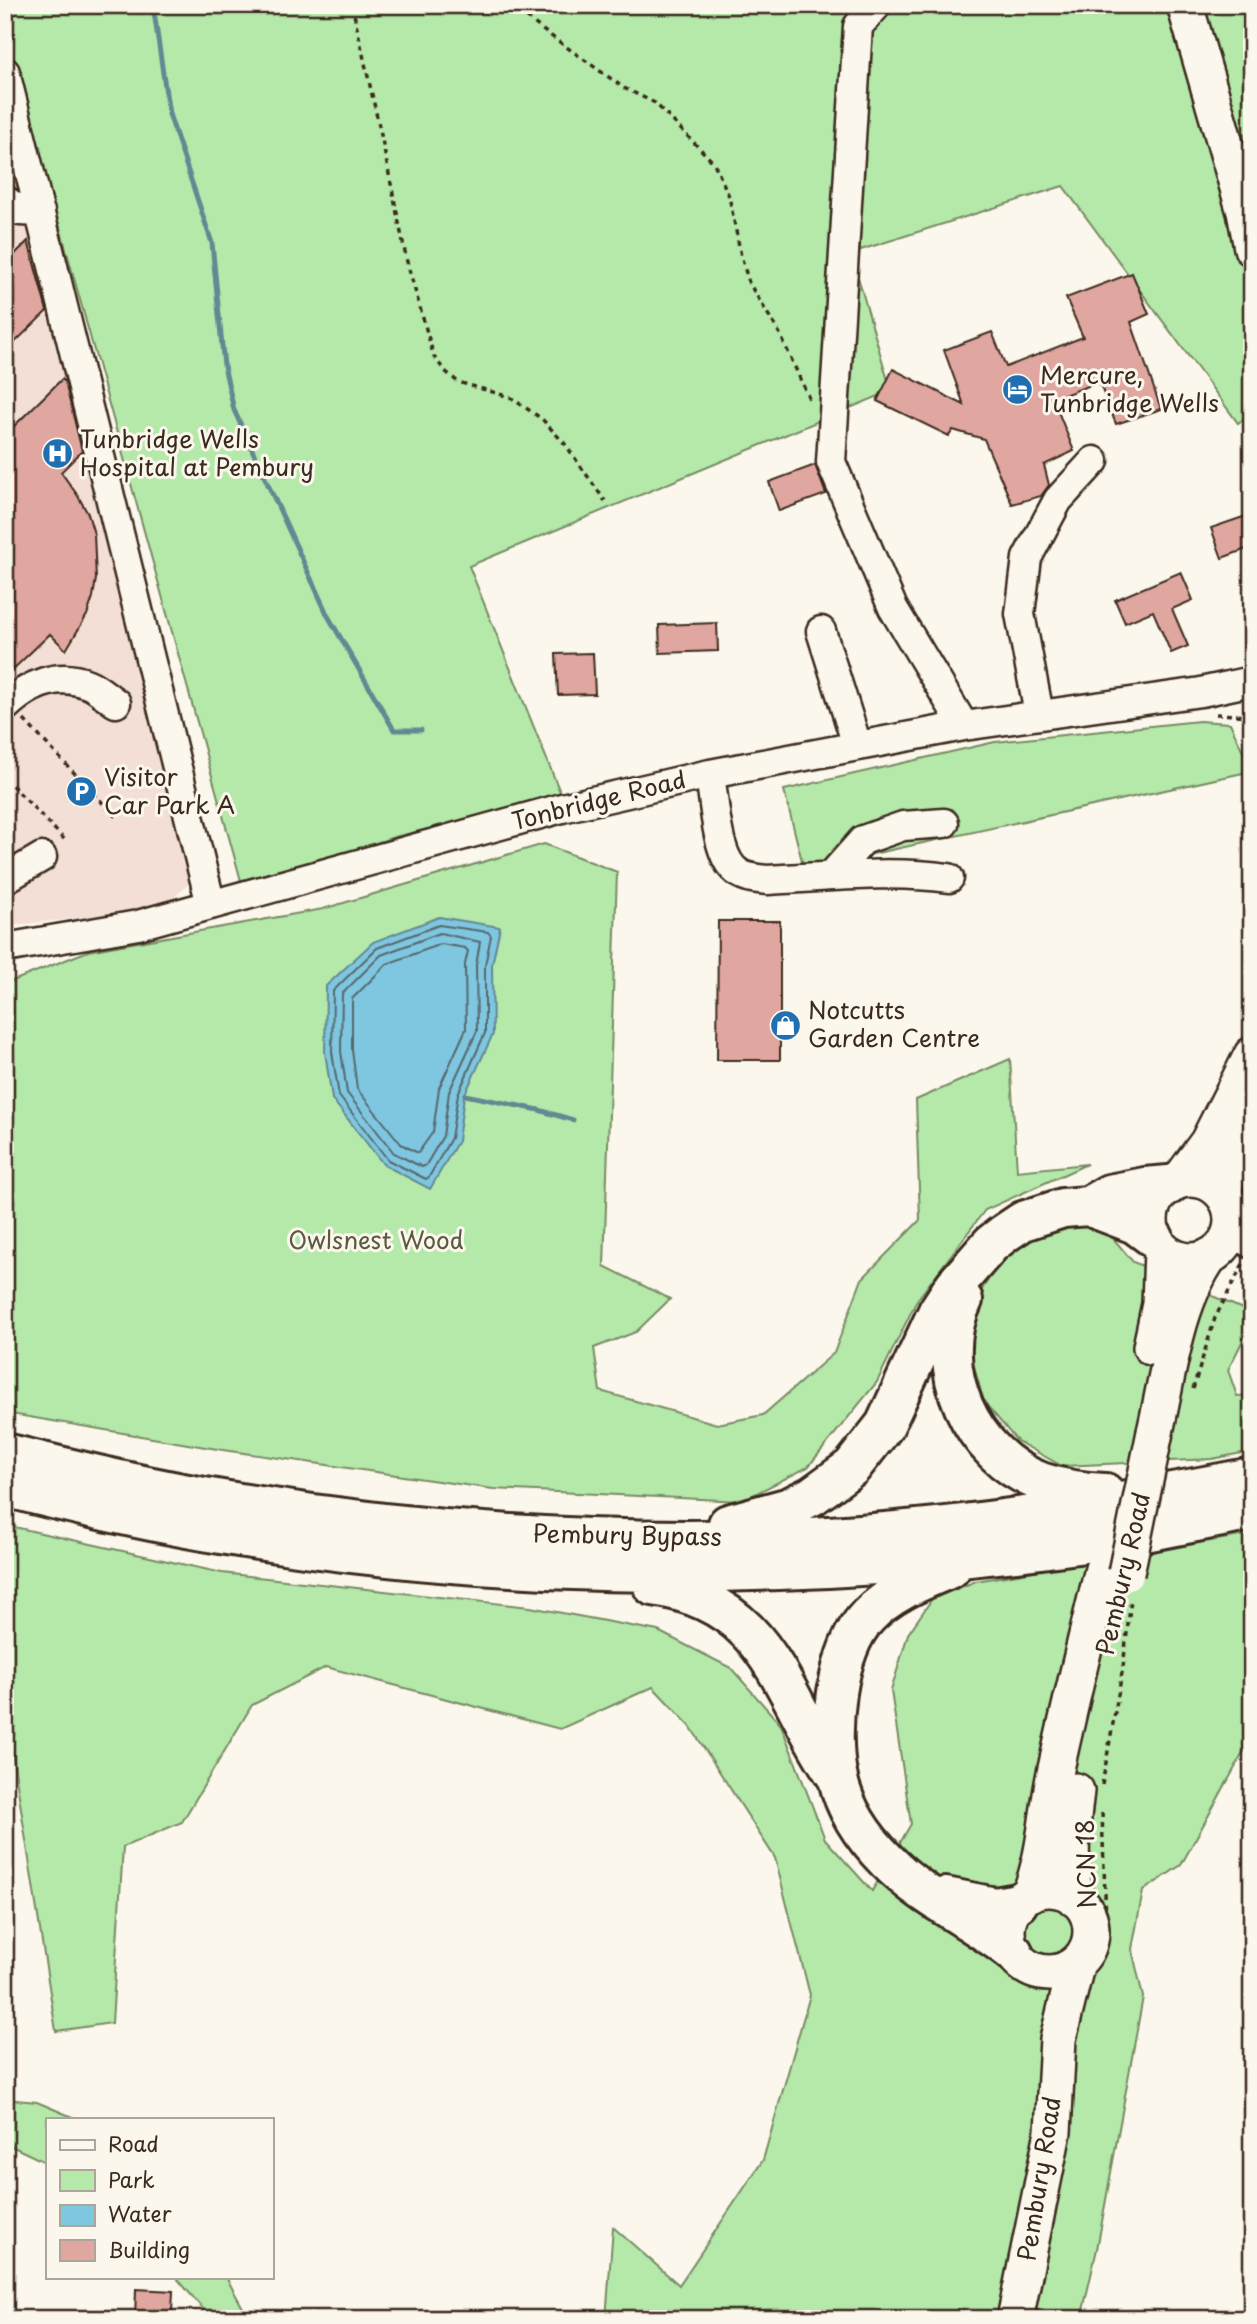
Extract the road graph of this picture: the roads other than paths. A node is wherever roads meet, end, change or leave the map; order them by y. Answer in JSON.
{"nodes":[{"id":1,"x":877,"y":5,"type":"edge"},
{"id":2,"x":1185,"y":5,"type":"edge"},
{"id":3,"x":5,"y":72,"type":"edge"},
{"id":4,"x":5,"y":200,"type":"edge"},
{"id":5,"x":40,"y":212,"type":"junction"},
{"id":6,"x":1252,"y":248,"type":"edge"},
{"id":7,"x":1094,"y":461,"type":"dead end"},
{"id":8,"x":821,"y":631,"type":"dead end"},
{"id":9,"x":1252,"y":681,"type":"edge"},
{"id":10,"x":1252,"y":701,"type":"edge"},
{"id":11,"x":116,"y":703,"type":"dead end"},
{"id":12,"x":1208,"y":703,"type":"junction"},
{"id":13,"x":14,"y":713,"type":"edge"},
{"id":14,"x":1039,"y":714,"type":"junction"},
{"id":15,"x":964,"y":726,"type":"junction"},
{"id":16,"x":857,"y":745,"type":"junction"},
{"id":17,"x":710,"y":774,"type":"junction"},
{"id":18,"x":944,"y":822,"type":"dead end"},
{"id":19,"x":42,"y":857,"type":"dead end"},
{"id":20,"x":831,"y":877,"type":"junction"},
{"id":21,"x":949,"y":878,"type":"dead end"},
{"id":22,"x":5,"y":879,"type":"edge"},
{"id":23,"x":211,"y":905,"type":"junction"},
{"id":24,"x":5,"y":948,"type":"edge"},
{"id":25,"x":1252,"y":1055,"type":"edge"},
{"id":26,"x":1252,"y":1120,"type":"edge"},
{"id":27,"x":1174,"y":1183,"type":"junction"},
{"id":28,"x":1224,"y":1195,"type":"junction"},
{"id":29,"x":1088,"y":1206,"type":"junction"},
{"id":30,"x":1158,"y":1244,"type":"junction"},
{"id":31,"x":1234,"y":1248,"type":"edge"},
{"id":32,"x":975,"y":1265,"type":"junction"},
{"id":33,"x":1145,"y":1431,"type":"junction"},
{"id":34,"x":5,"y":1453,"type":"edge"},
{"id":35,"x":1252,"y":1477,"type":"edge"},
{"id":36,"x":5,"y":1487,"type":"edge"},
{"id":37,"x":1169,"y":1493,"type":"junction"},
{"id":38,"x":1252,"y":1511,"type":"edge"},
{"id":39,"x":661,"y":1539,"type":"junction"},
{"id":40,"x":985,"y":1554,"type":"junction"},
{"id":41,"x":597,"y":1571,"type":"junction"},
{"id":42,"x":1120,"y":1576,"type":"junction"},
{"id":43,"x":838,"y":1779,"type":"junction"},
{"id":44,"x":929,"y":1894,"type":"junction"},
{"id":45,"x":1024,"y":1898,"type":"junction"},
{"id":46,"x":1076,"y":1899,"type":"junction"},
{"id":47,"x":1023,"y":1961,"type":"junction"},
{"id":48,"x":1087,"y":1962,"type":"junction"},
{"id":49,"x":1058,"y":2039,"type":"junction"},
{"id":50,"x":1015,"y":2319,"type":"edge"}],
"edges":[{"from":1,"to":15,"type":"street"},
{"from":2,"to":6,"type":"main road"},
{"from":3,"to":5,"type":"street"},
{"from":4,"to":5,"type":"street"},
{"from":5,"to":23,"type":"street"},
{"from":7,"to":14,"type":"street"},
{"from":8,"to":16,"type":"street"},
{"from":9,"to":12,"type":"street","name":"Tonbridge Road"},
{"from":10,"to":12,"type":"street","name":"Tonbridge Road"},
{"from":11,"to":13,"type":"street"},
{"from":12,"to":14,"type":"street","name":"Tonbridge Road"},
{"from":14,"to":15,"type":"street","name":"Tonbridge Road"},
{"from":15,"to":16,"type":"street","name":"Tonbridge Road"},
{"from":16,"to":17,"type":"street","name":"Tonbridge Road"},
{"from":17,"to":20,"type":"street"},
{"from":17,"to":23,"type":"street","name":"Tonbridge Road"},
{"from":18,"to":20,"type":"street"},
{"from":19,"to":22,"type":"street"},
{"from":20,"to":21,"type":"street"},
{"from":23,"to":24,"type":"street","name":"Tonbridge Road"},
{"from":25,"to":27,"type":"main road"},
{"from":26,"to":28,"type":"main road"},
{"from":27,"to":28,"type":"main road"},
{"from":27,"to":29,"type":"highway"},
{"from":27,"to":30,"type":"main road"},
{"from":28,"to":31,"type":"main road"},
{"from":29,"to":30,"type":"highway"},
{"from":29,"to":32,"type":"highway"},
{"from":30,"to":31,"type":"main road"},
{"from":30,"to":33,"type":"main road","name":"Pembury Road"},
{"from":31,"to":33,"type":"main road","name":"Pembury Road"},
{"from":32,"to":37,"type":"highway"},
{"from":32,"to":39,"type":"highway"},
{"from":33,"to":42,"type":"main road","name":"Pembury Road"},
{"from":34,"to":39,"type":"highway","name":"Pembury Bypass"},
{"from":35,"to":37,"type":"highway","name":"Pembury Bypass"},
{"from":36,"to":41,"type":"highway","name":"Pembury Bypass"},
{"from":37,"to":39,"type":"highway","name":"Pembury Bypass"},
{"from":38,"to":40,"type":"highway","name":"Pembury Bypass"},
{"from":40,"to":41,"type":"highway","name":"Pembury Bypass"},
{"from":40,"to":43,"type":"highway"},
{"from":41,"to":43,"type":"highway"},
{"from":42,"to":45,"type":"main road","name":"Pembury Road"},
{"from":42,"to":46,"type":"main road","name":"Pembury Road"},
{"from":43,"to":44,"type":"highway"},
{"from":44,"to":45,"type":"highway"},
{"from":44,"to":47,"type":"highway"},
{"from":45,"to":46,"type":"main road"},
{"from":45,"to":47,"type":"main road"},
{"from":46,"to":48,"type":"main road"},
{"from":47,"to":48,"type":"main road"},
{"from":47,"to":49,"type":"main road","name":"Pembury Road"},
{"from":48,"to":49,"type":"main road","name":"Pembury Road"},
{"from":49,"to":50,"type":"main road","name":"Pembury Road"}]}
